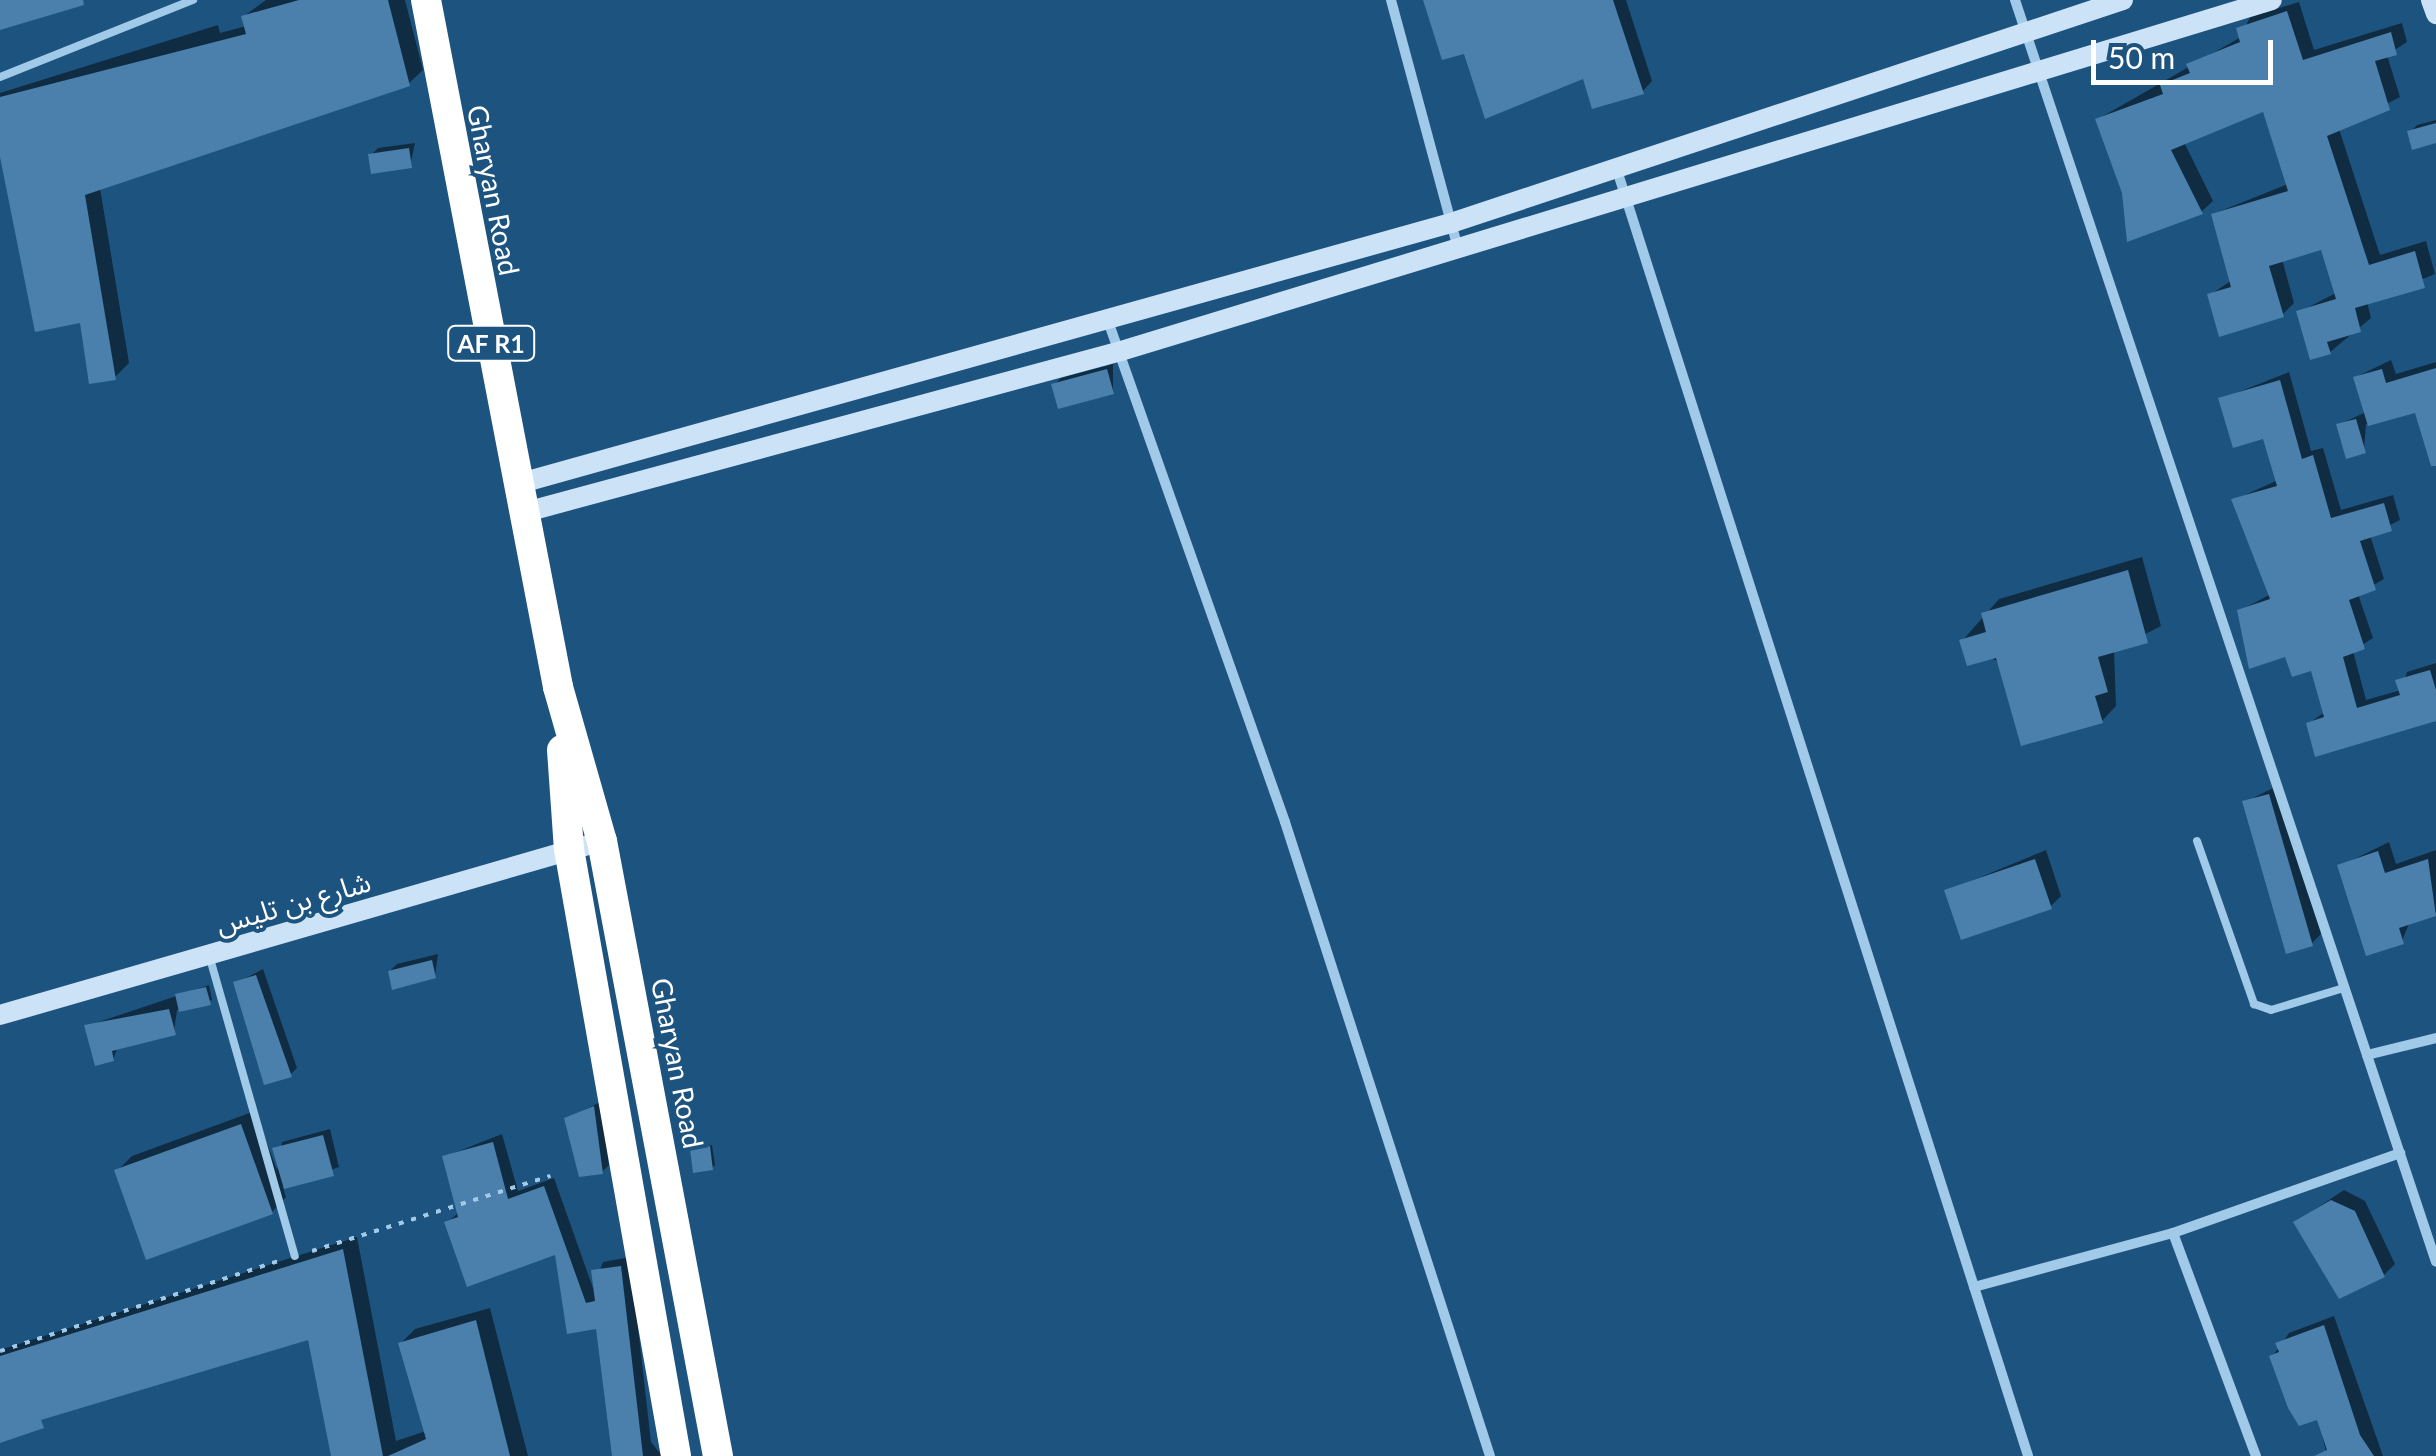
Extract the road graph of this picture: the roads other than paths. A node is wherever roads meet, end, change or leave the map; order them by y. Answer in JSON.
{"nodes":[{"id":1,"x":193,"y":0,"type":"edge"},
{"id":2,"x":426,"y":0,"type":"edge"},
{"id":3,"x":1392,"y":0,"type":"edge"},
{"id":4,"x":2015,"y":0,"type":"edge"},
{"id":5,"x":2123,"y":0,"type":"edge"},
{"id":6,"x":2272,"y":0,"type":"edge"},
{"id":7,"x":2431,"y":0,"type":"edge"},
{"id":8,"x":2436,"y":14,"type":"edge"},
{"id":9,"x":2024,"y":30,"type":"junction"},
{"id":10,"x":2038,"y":72,"type":"junction"},
{"id":11,"x":0,"y":77,"type":"edge"},
{"id":12,"x":1616,"y":167,"type":"junction"},
{"id":13,"x":1627,"y":199,"type":"junction"},
{"id":14,"x":1451,"y":222,"type":"junction"},
{"id":15,"x":1458,"y":250,"type":"junction"},
{"id":16,"x":1108,"y":321,"type":"junction"},
{"id":17,"x":1120,"y":351,"type":"junction"},
{"id":18,"x":524,"y":498,"type":"junction"},
{"id":19,"x":558,"y":687,"type":"junction"},
{"id":20,"x":602,"y":841,"type":"junction"},
{"id":21,"x":2197,"y":841,"type":"dead end"},
{"id":22,"x":569,"y":849,"type":"junction"},
{"id":23,"x":209,"y":955,"type":"junction"},
{"id":24,"x":2344,"y":988,"type":"junction"},
{"id":25,"x":0,"y":1015,"type":"edge"},
{"id":26,"x":2436,"y":1038,"type":"edge"},
{"id":27,"x":2367,"y":1055,"type":"junction"},
{"id":28,"x":2400,"y":1153,"type":"junction"},
{"id":29,"x":2173,"y":1233,"type":"junction"},
{"id":30,"x":295,"y":1256,"type":"road end"},
{"id":31,"x":2436,"y":1262,"type":"edge"},
{"id":32,"x":1974,"y":1287,"type":"junction"},
{"id":33,"x":676,"y":1456,"type":"edge"},
{"id":34,"x":718,"y":1456,"type":"edge"},
{"id":35,"x":1490,"y":1456,"type":"edge"},
{"id":36,"x":2028,"y":1456,"type":"edge"},
{"id":37,"x":2256,"y":1456,"type":"edge"}],
"edges":[{"from":1,"to":11,"type":"lane"},
{"from":2,"to":18,"type":"highway","name":"Gharyan Road","number":"AF R1"},
{"from":3,"to":14,"type":"street"},
{"from":4,"to":9,"type":"street"},
{"from":5,"to":9,"type":"street"},
{"from":6,"to":10,"type":"street"},
{"from":7,"to":8,"type":"street"},
{"from":9,"to":10,"type":"street"},
{"from":9,"to":12,"type":"street"},
{"from":10,"to":13,"type":"street"},
{"from":10,"to":24,"type":"street"},
{"from":12,"to":13,"type":"street"},
{"from":12,"to":14,"type":"street"},
{"from":13,"to":15,"type":"street"},
{"from":13,"to":32,"type":"street"},
{"from":14,"to":15,"type":"street"},
{"from":14,"to":16,"type":"street"},
{"from":15,"to":17,"type":"street"},
{"from":16,"to":17,"type":"street"},
{"from":16,"to":18,"type":"street"},
{"from":17,"to":18,"type":"street"},
{"from":17,"to":35,"type":"street"},
{"from":18,"to":19,"type":"highway","name":"Gharyan Road","number":"AF R1"},
{"from":19,"to":20,"type":"highway","name":"Gharyan Road"},
{"from":19,"to":22,"type":"highway","name":"Gharyan Road"},
{"from":20,"to":22,"type":"street","name":"شارع بن تليس"},
{"from":20,"to":34,"type":"highway","name":"Gharyan Road"},
{"from":21,"to":24,"type":"lane"},
{"from":22,"to":23,"type":"street","name":"شارع بن تليس"},
{"from":22,"to":33,"type":"highway","name":"Gharyan Road"},
{"from":23,"to":25,"type":"street","name":"شارع بن تليس"},
{"from":23,"to":30,"type":"lane"},
{"from":24,"to":27,"type":"street"},
{"from":26,"to":27,"type":"street"},
{"from":27,"to":28,"type":"street"},
{"from":28,"to":29,"type":"street"},
{"from":28,"to":31,"type":"street"},
{"from":29,"to":32,"type":"street"},
{"from":29,"to":37,"type":"street"},
{"from":32,"to":36,"type":"street"}]}
